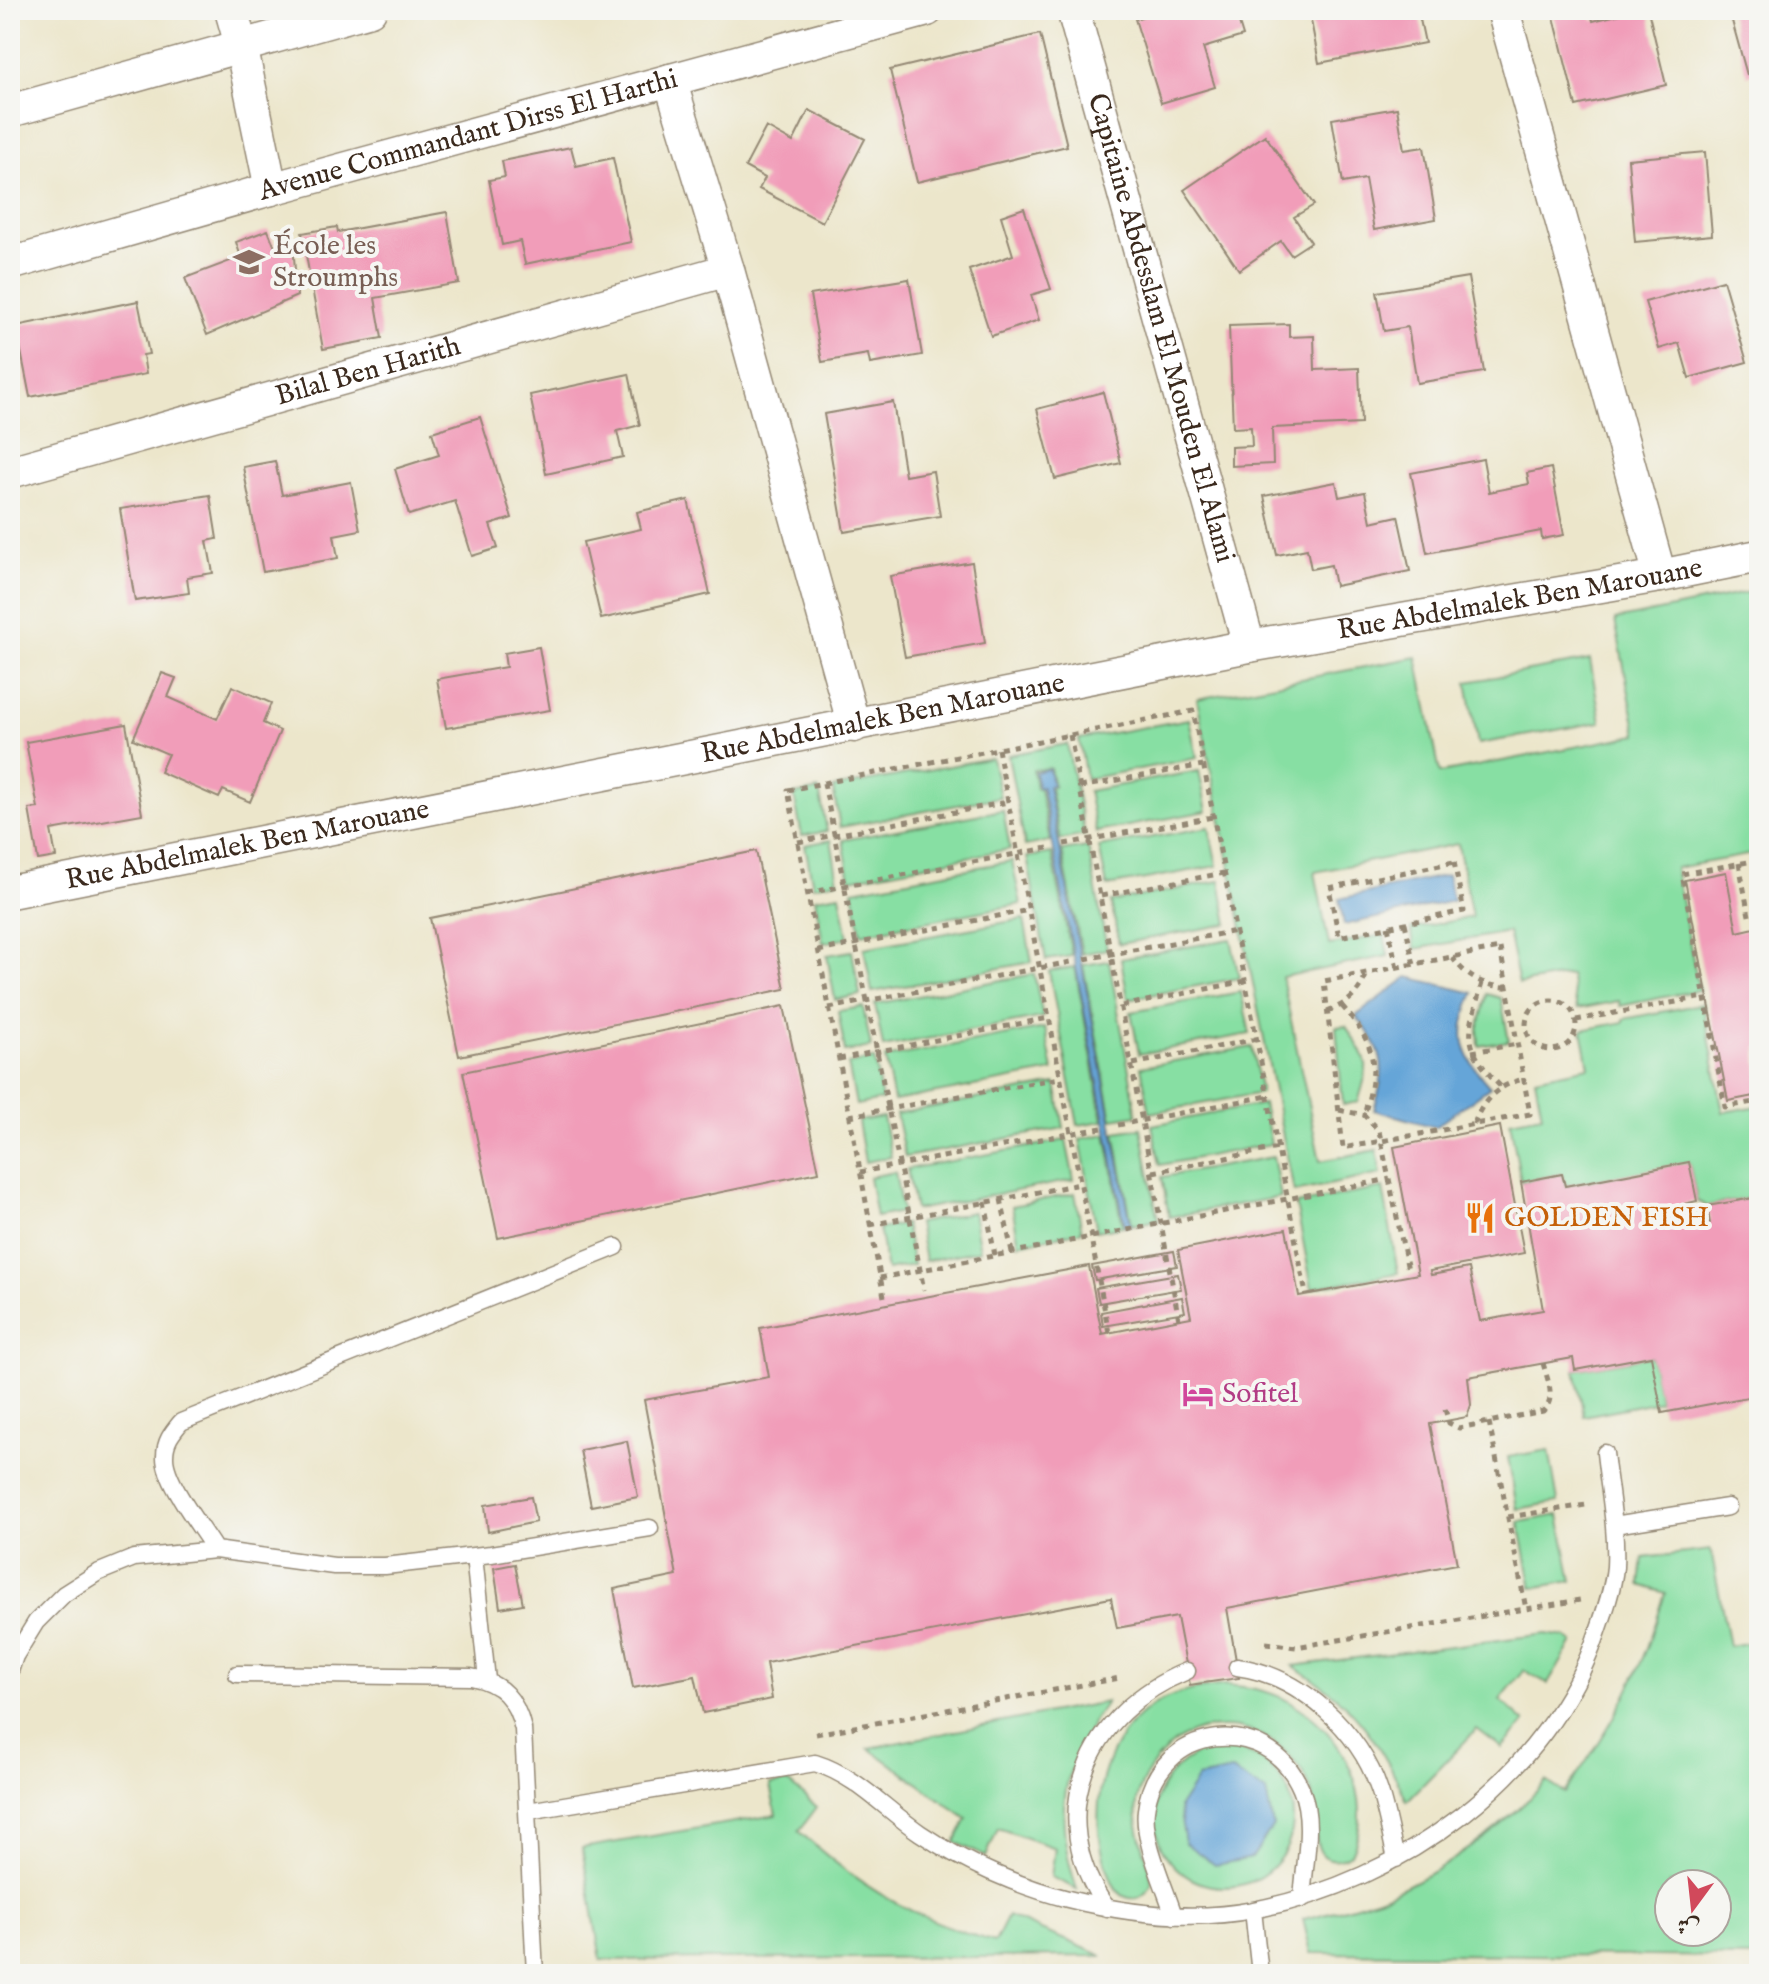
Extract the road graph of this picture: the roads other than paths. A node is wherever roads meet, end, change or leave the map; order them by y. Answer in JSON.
{"nodes":[{"id":1,"x":231,"y":10,"type":"edge"},
{"id":2,"x":370,"y":10,"type":"edge"},
{"id":3,"x":927,"y":10,"type":"edge"},
{"id":4,"x":1073,"y":10,"type":"edge"},
{"id":5,"x":1503,"y":10,"type":"edge"},
{"id":6,"x":241,"y":45,"type":"junction"},
{"id":7,"x":670,"y":80,"type":"junction"},
{"id":8,"x":10,"y":111,"type":"edge"},
{"id":9,"x":271,"y":189,"type":"junction"},
{"id":10,"x":10,"y":264,"type":"edge"},
{"id":11,"x":728,"y":270,"type":"junction"},
{"id":12,"x":10,"y":472,"type":"edge"},
{"id":13,"x":1759,"y":556,"type":"edge"},
{"id":14,"x":1660,"y":576,"type":"junction"},
{"id":15,"x":1249,"y":646,"type":"junction"},
{"id":16,"x":854,"y":726,"type":"junction"},
{"id":17,"x":10,"y":892,"type":"edge"},
{"id":18,"x":616,"y":1247,"type":"dead end"},
{"id":19,"x":1605,"y":1453,"type":"dead end"},
{"id":20,"x":1728,"y":1507,"type":"dead end"},
{"id":21,"x":1614,"y":1525,"type":"junction"},
{"id":22,"x":650,"y":1528,"type":"dead end"},
{"id":23,"x":215,"y":1550,"type":"junction"},
{"id":24,"x":474,"y":1556,"type":"junction"},
{"id":25,"x":1237,"y":1667,"type":"dead end"},
{"id":26,"x":10,"y":1671,"type":"edge"},
{"id":27,"x":1187,"y":1671,"type":"dead end"},
{"id":28,"x":237,"y":1674,"type":"dead end"},
{"id":29,"x":487,"y":1680,"type":"junction"},
{"id":30,"x":528,"y":1811,"type":"junction"},
{"id":31,"x":1396,"y":1859,"type":"junction"},
{"id":32,"x":1302,"y":1899,"type":"junction"},
{"id":33,"x":1107,"y":1908,"type":"junction"},
{"id":34,"x":1253,"y":1910,"type":"junction"},
{"id":35,"x":1174,"y":1916,"type":"junction"},
{"id":36,"x":535,"y":1974,"type":"edge"},
{"id":37,"x":1260,"y":1974,"type":"edge"}],
"edges":[{"from":1,"to":6,"type":"street"},
{"from":2,"to":6,"type":"street"},
{"from":3,"to":7,"type":"street","name":"Avenue Commandant Dirss El Harthi"},
{"from":4,"to":15,"type":"street","name":"Capitaine Abdesslam El Mouden El Alami"},
{"from":5,"to":14,"type":"street"},
{"from":6,"to":8,"type":"street"},
{"from":6,"to":9,"type":"street"},
{"from":7,"to":9,"type":"street","name":"Avenue Commandant Dirss El Harthi"},
{"from":7,"to":11,"type":"street"},
{"from":9,"to":10,"type":"street","name":"Avenue Commandant Dirss El Harthi"},
{"from":11,"to":12,"type":"street","name":"Bilal Ben Harith"},
{"from":11,"to":16,"type":"street"},
{"from":13,"to":14,"type":"street","name":"Rue Abdelmalek Ben Marouane"},
{"from":14,"to":15,"type":"street","name":"Rue Abdelmalek Ben Marouane"},
{"from":15,"to":16,"type":"street","name":"Rue Abdelmalek Ben Marouane"},
{"from":16,"to":17,"type":"street","name":"Rue Abdelmalek Ben Marouane"},
{"from":18,"to":23,"type":"lane"},
{"from":19,"to":21,"type":"lane"},
{"from":20,"to":21,"type":"lane"},
{"from":21,"to":31,"type":"lane"},
{"from":22,"to":24,"type":"lane"},
{"from":23,"to":24,"type":"lane"},
{"from":23,"to":26,"type":"lane"},
{"from":24,"to":29,"type":"lane"},
{"from":25,"to":31,"type":"lane"},
{"from":27,"to":33,"type":"lane"},
{"from":28,"to":29,"type":"lane"},
{"from":29,"to":30,"type":"lane"},
{"from":30,"to":33,"type":"lane"},
{"from":30,"to":36,"type":"lane"},
{"from":31,"to":32,"type":"lane"},
{"from":32,"to":34,"type":"lane"},
{"from":32,"to":35,"type":"lane"},
{"from":33,"to":35,"type":"lane"},
{"from":34,"to":35,"type":"lane"},
{"from":34,"to":37,"type":"lane"}]}
